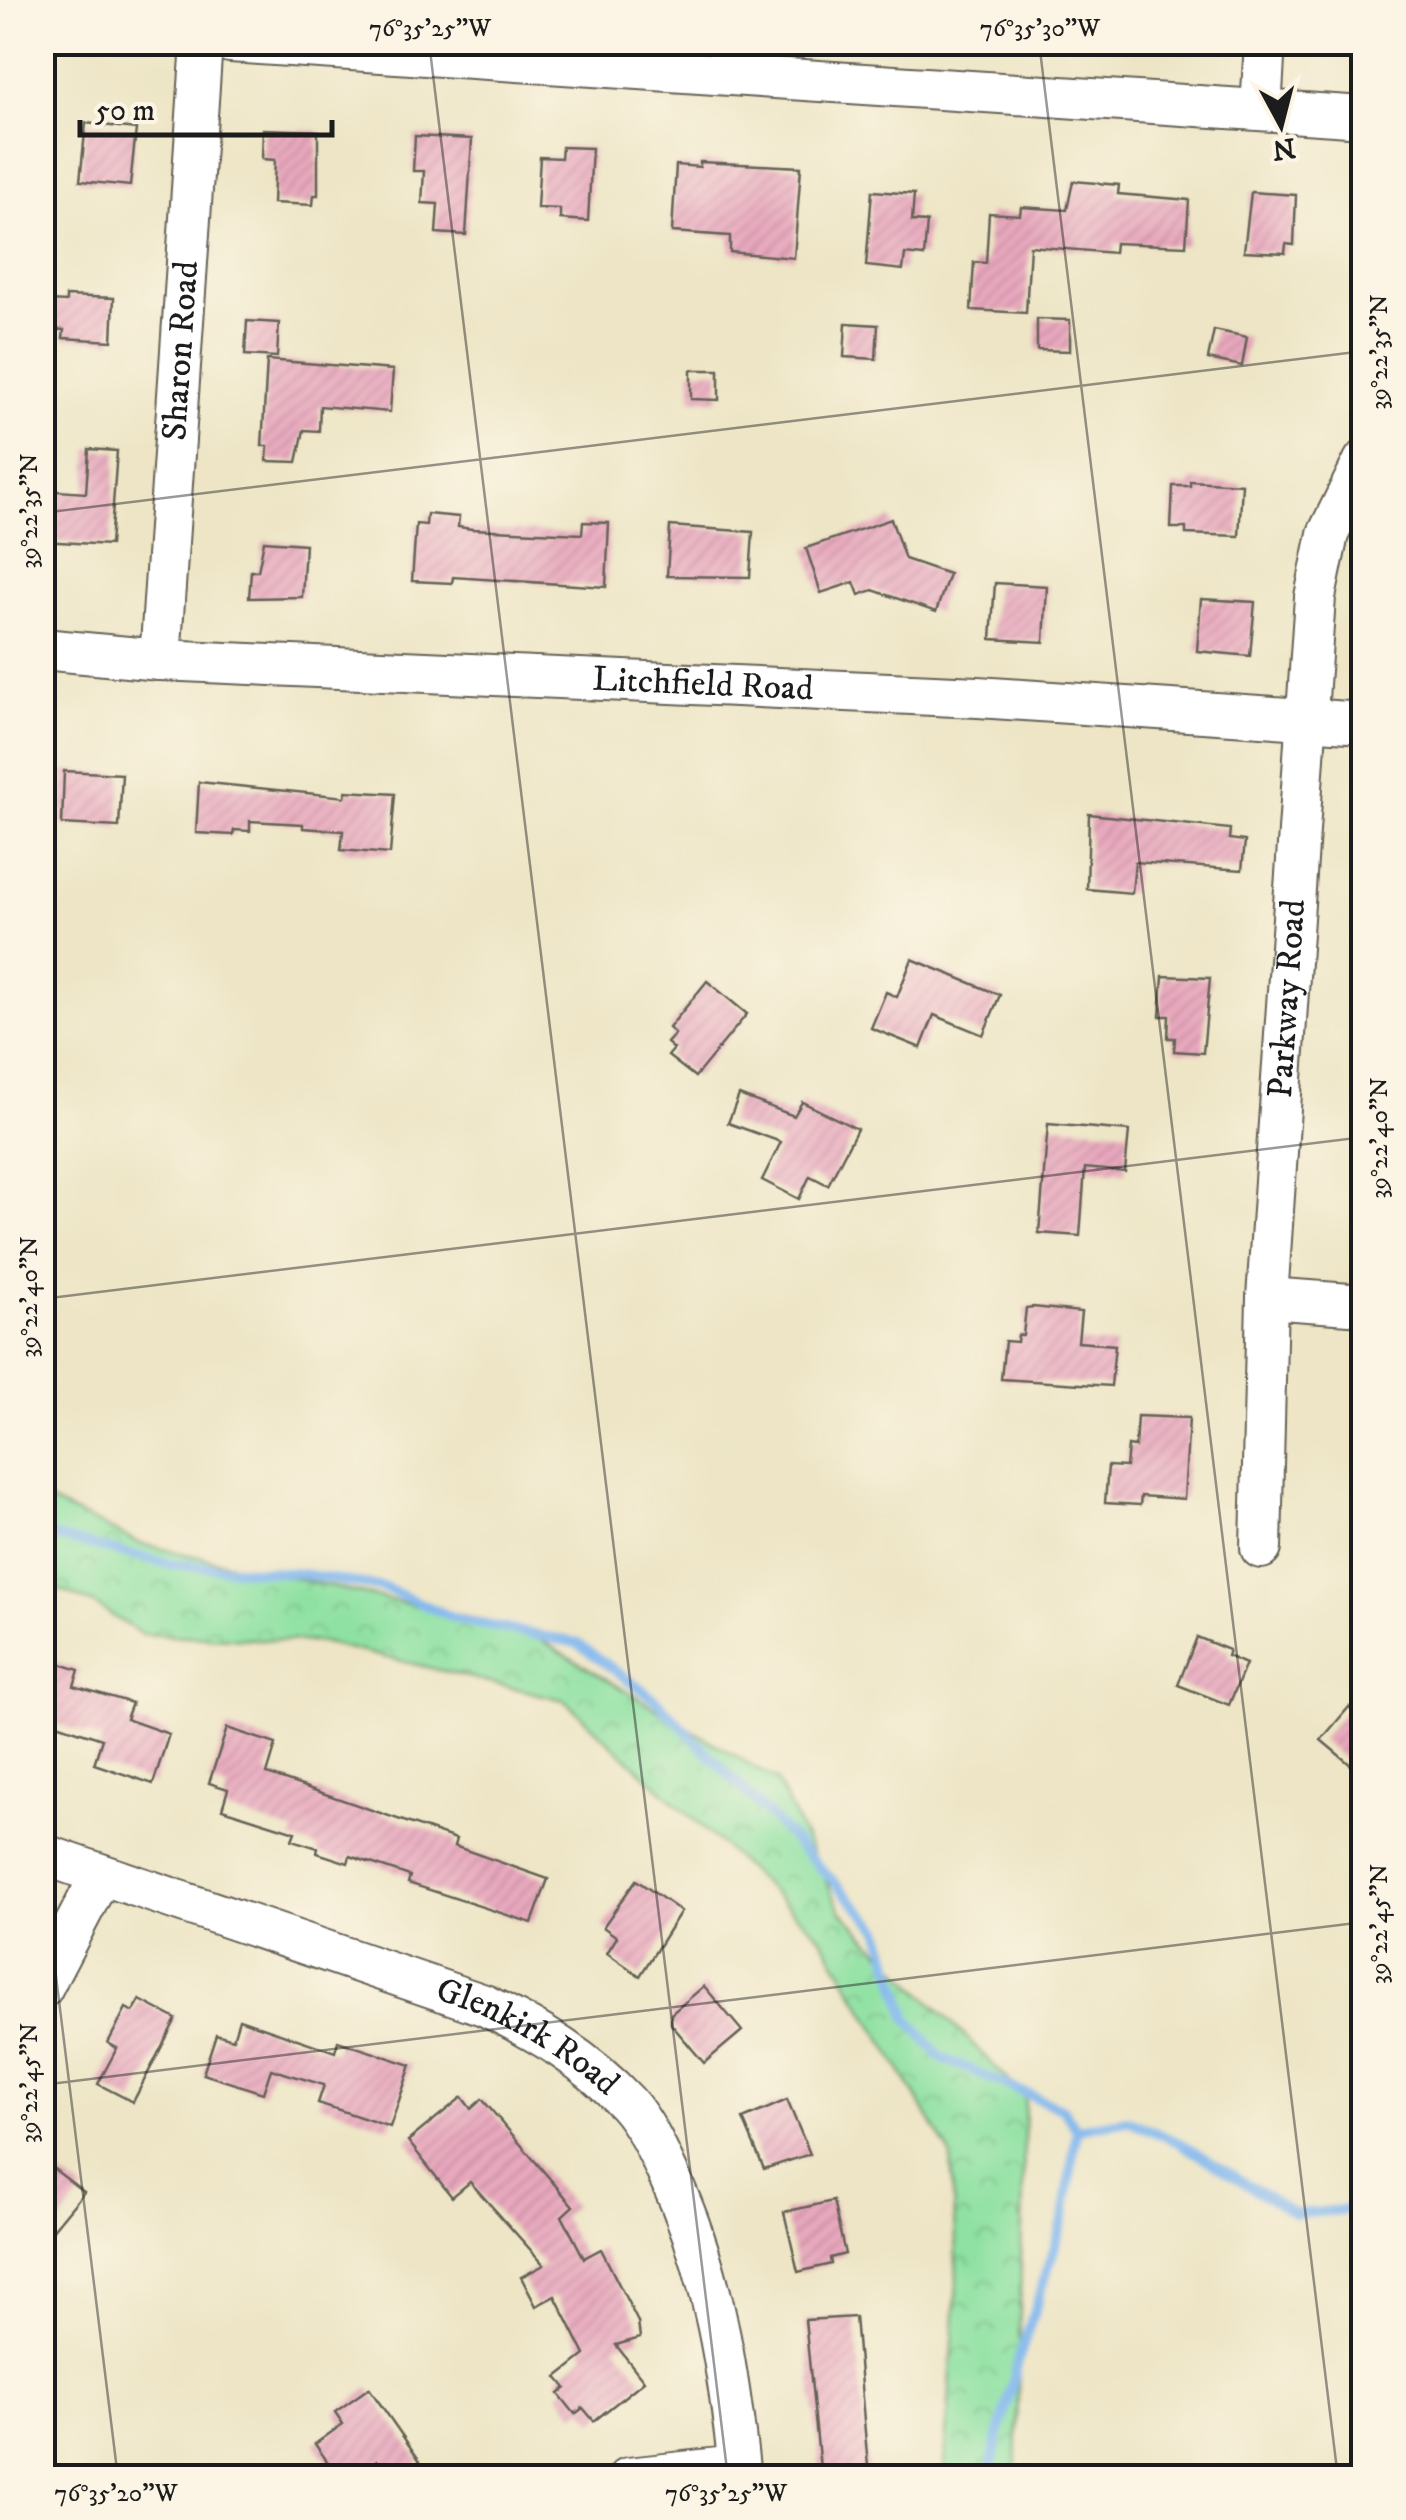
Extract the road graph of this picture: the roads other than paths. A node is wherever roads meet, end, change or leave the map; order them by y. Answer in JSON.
{"nodes":[{"id":1,"x":202,"y":42,"type":"edge"},
{"id":2,"x":230,"y":42,"type":"edge"},
{"id":3,"x":1266,"y":42,"type":"edge"},
{"id":4,"x":728,"y":59,"type":"edge"},
{"id":5,"x":1261,"y":110,"type":"junction"},
{"id":6,"x":1364,"y":117,"type":"edge"},
{"id":7,"x":1364,"y":461,"type":"edge"},
{"id":8,"x":42,"y":649,"type":"edge"},
{"id":9,"x":160,"y":660,"type":"junction"},
{"id":10,"x":1307,"y":718,"type":"junction"},
{"id":11,"x":1364,"y":723,"type":"edge"},
{"id":12,"x":1267,"y":1298,"type":"junction"},
{"id":13,"x":1364,"y":1304,"type":"edge"},
{"id":14,"x":1261,"y":1548,"type":"dead end"},
{"id":15,"x":42,"y":1854,"type":"edge"},
{"id":16,"x":101,"y":1875,"type":"junction"},
{"id":17,"x":42,"y":1988,"type":"edge"},
{"id":18,"x":739,"y":2472,"type":"edge"},
{"id":19,"x":628,"y":2478,"type":"edge"}],
"edges":[{"from":1,"to":9,"type":"street","name":"Sharon Road"},
{"from":2,"to":4,"type":"street"},
{"from":3,"to":5,"type":"street"},
{"from":4,"to":5,"type":"street"},
{"from":5,"to":6,"type":"street"},
{"from":7,"to":10,"type":"street","name":"Parkway Road"},
{"from":8,"to":9,"type":"street","name":"Litchfield Road"},
{"from":9,"to":10,"type":"street","name":"Litchfield Road"},
{"from":10,"to":11,"type":"street","name":"Litchfield Road"},
{"from":10,"to":12,"type":"street","name":"Parkway Road"},
{"from":12,"to":13,"type":"street"},
{"from":12,"to":14,"type":"street","name":"Parkway Road"},
{"from":15,"to":16,"type":"street","name":"Glenkirk Road"},
{"from":16,"to":17,"type":"street"},
{"from":16,"to":18,"type":"street","name":"Glenkirk Road"},
{"from":18,"to":19,"type":"street"}]}
